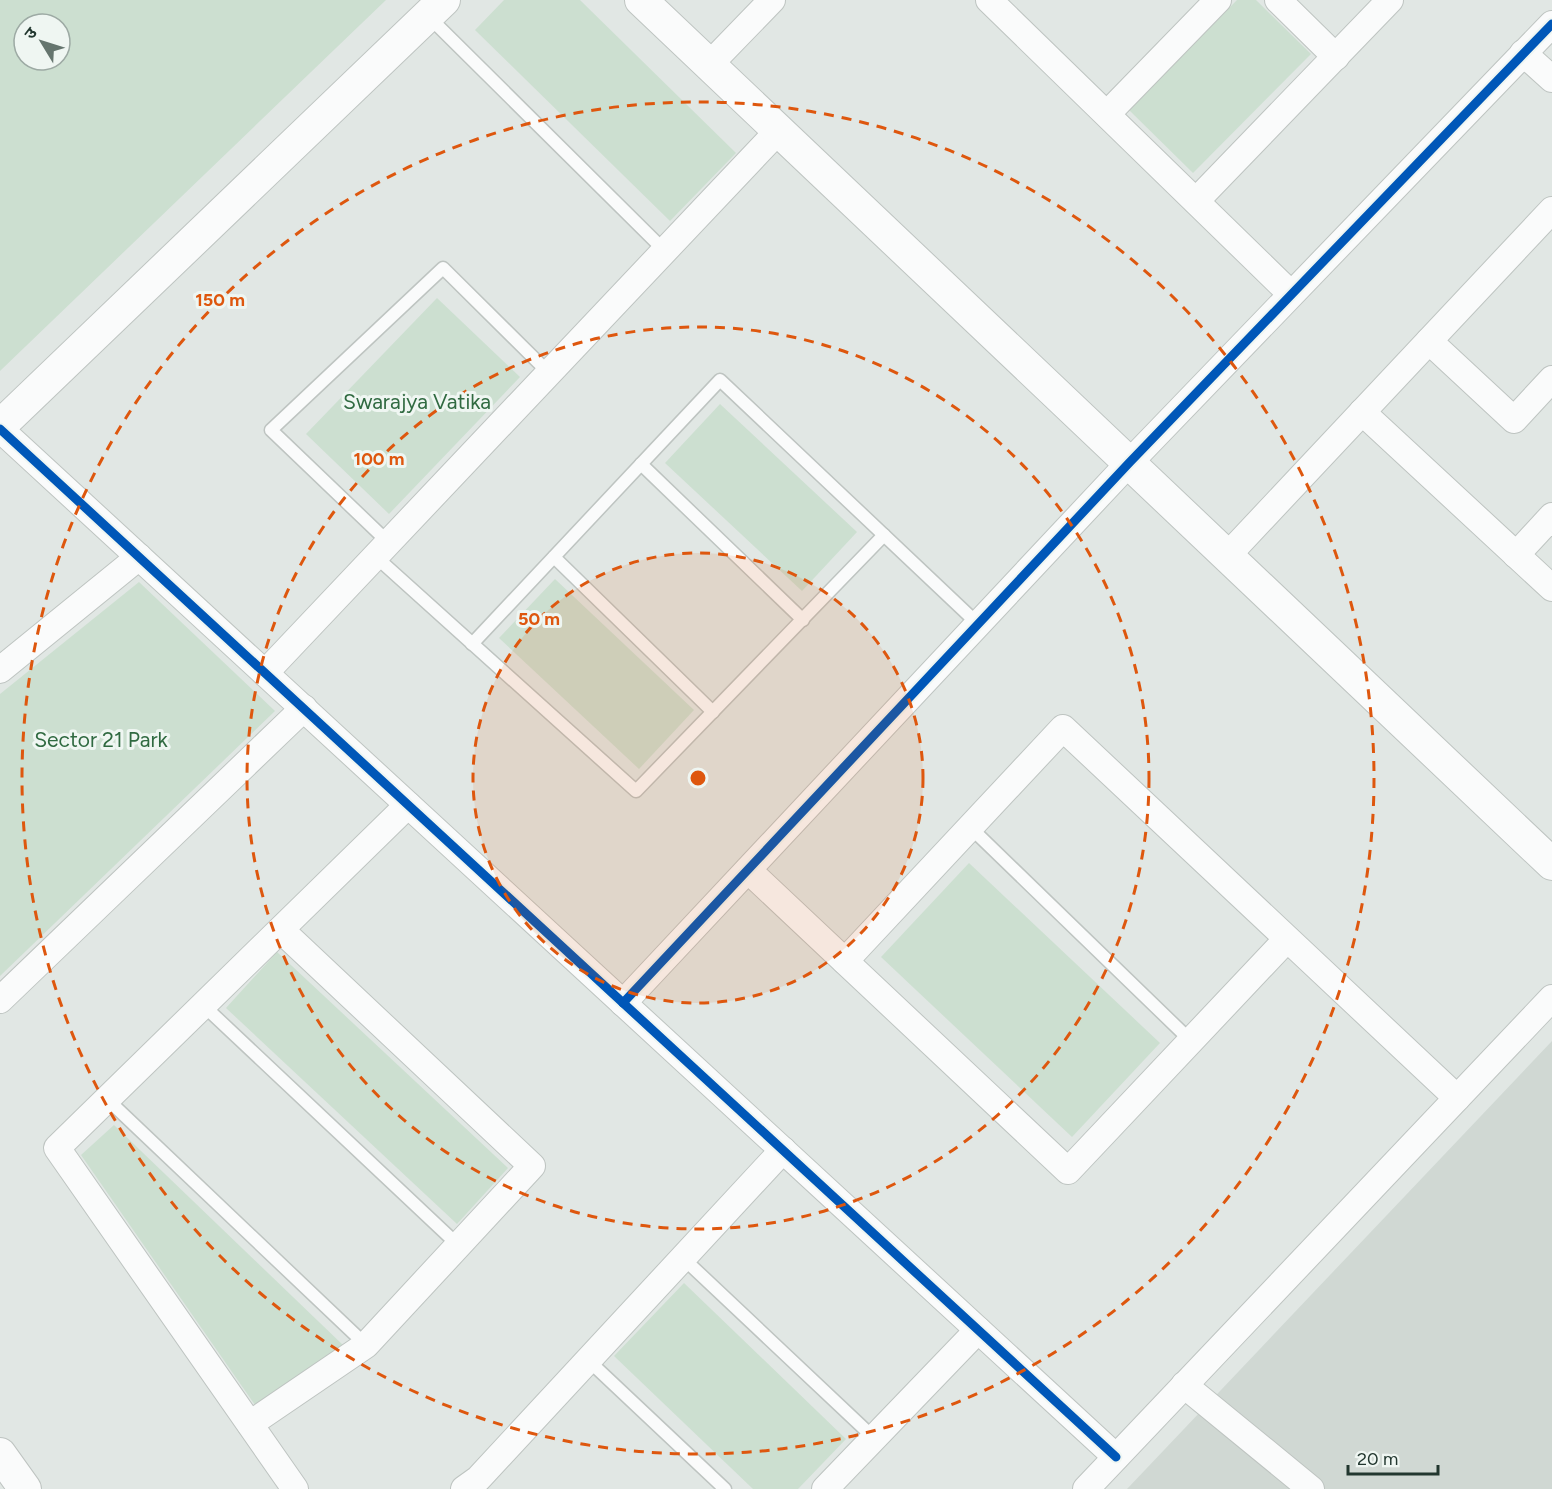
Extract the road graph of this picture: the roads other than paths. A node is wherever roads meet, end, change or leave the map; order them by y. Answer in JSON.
{"nodes":[{"id":1,"x":641,"y":0,"type":"edge"},
{"id":2,"x":772,"y":0,"type":"edge"},
{"id":3,"x":989,"y":0,"type":"edge"},
{"id":4,"x":1218,"y":0,"type":"edge"},
{"id":5,"x":1278,"y":0,"type":"edge"},
{"id":6,"x":1390,"y":0,"type":"edge"},
{"id":7,"x":436,"y":8,"type":"edge"},
{"id":8,"x":1552,"y":24,"type":"edge"},
{"id":9,"x":1523,"y":54,"type":"junction"},
{"id":10,"x":1336,"y":57,"type":"junction"},
{"id":11,"x":709,"y":65,"type":"junction"},
{"id":12,"x":1552,"y":79,"type":"edge"},
{"id":13,"x":1107,"y":114,"type":"junction"},
{"id":14,"x":779,"y":130,"type":"junction"},
{"id":15,"x":1196,"y":201,"type":"junction"},
{"id":16,"x":1550,"y":216,"type":"edge"},
{"id":17,"x":665,"y":251,"type":"junction"},
{"id":18,"x":1291,"y":294,"type":"junction"},
{"id":19,"x":1429,"y":340,"type":"junction"},
{"id":20,"x":549,"y":373,"type":"junction"},
{"id":21,"x":1552,"y":380,"type":"edge"},
{"id":22,"x":1362,"y":412,"type":"junction"},
{"id":23,"x":0,"y":427,"type":"edge"},
{"id":24,"x":1129,"y":463,"type":"junction"},
{"id":25,"x":641,"y":464,"type":"junction"},
{"id":26,"x":1552,"y":516,"type":"edge"},
{"id":27,"x":884,"y":536,"type":"junction"},
{"id":28,"x":382,"y":549,"type":"junction"},
{"id":29,"x":1516,"y":555,"type":"junction"},
{"id":30,"x":1227,"y":556,"type":"junction"},
{"id":31,"x":139,"y":557,"type":"junction"},
{"id":32,"x":554,"y":557,"type":"junction"},
{"id":33,"x":1552,"y":588,"type":"edge"},
{"id":34,"x":802,"y":620,"type":"junction"},
{"id":35,"x":978,"y":624,"type":"junction"},
{"id":36,"x":472,"y":644,"type":"junction"},
{"id":37,"x":0,"y":670,"type":"edge"},
{"id":38,"x":264,"y":673,"type":"junction"},
{"id":39,"x":304,"y":708,"type":"junction"},
{"id":40,"x":713,"y":712,"type":"junction"},
{"id":41,"x":408,"y":805,"type":"junction"},
{"id":42,"x":970,"y":827,"type":"junction"},
{"id":43,"x":1552,"y":864,"type":"edge"},
{"id":44,"x":748,"y":870,"type":"junction"},
{"id":45,"x":280,"y":930,"type":"junction"},
{"id":46,"x":1287,"y":939,"type":"junction"},
{"id":47,"x":845,"y":961,"type":"junction"},
{"id":48,"x":1552,"y":998,"type":"edge"},
{"id":49,"x":0,"y":1000,"type":"edge"},
{"id":50,"x":623,"y":1003,"type":"junction"},
{"id":51,"x":203,"y":1005,"type":"junction"},
{"id":52,"x":1191,"y":1041,"type":"junction"},
{"id":53,"x":1457,"y":1098,"type":"junction"},
{"id":54,"x":107,"y":1099,"type":"junction"},
{"id":55,"x":783,"y":1150,"type":"junction"},
{"id":56,"x":458,"y":1245,"type":"junction"},
{"id":57,"x":682,"y":1258,"type":"junction"},
{"id":58,"x":978,"y":1330,"type":"junction"},
{"id":59,"x":366,"y":1345,"type":"junction"},
{"id":60,"x":588,"y":1360,"type":"junction"},
{"id":61,"x":1184,"y":1385,"type":"junction"},
{"id":62,"x":250,"y":1424,"type":"junction"},
{"id":63,"x":874,"y":1438,"type":"junction"},
{"id":64,"x":0,"y":1454,"type":"edge"},
{"id":65,"x":1116,"y":1457,"type":"junction"},
{"id":66,"x":476,"y":1486,"type":"edge"},
{"id":67,"x":25,"y":1489,"type":"edge"},
{"id":68,"x":295,"y":1489,"type":"edge"},
{"id":69,"x":725,"y":1489,"type":"edge"},
{"id":70,"x":825,"y":1489,"type":"edge"},
{"id":71,"x":1086,"y":1489,"type":"edge"},
{"id":72,"x":1311,"y":1489,"type":"edge"}],
"edges":[{"from":1,"to":11,"type":"street"},
{"from":2,"to":11,"type":"street"},
{"from":3,"to":13,"type":"street"},
{"from":4,"to":13,"type":"street"},
{"from":5,"to":10,"type":"street"},
{"from":6,"to":10,"type":"street"},
{"from":7,"to":17,"type":"lane"},
{"from":7,"to":23,"type":"street"},
{"from":8,"to":9,"type":"street"},
{"from":9,"to":12,"type":"street"},
{"from":9,"to":18,"type":"street"},
{"from":10,"to":15,"type":"street"},
{"from":11,"to":14,"type":"street"},
{"from":13,"to":15,"type":"street"},
{"from":14,"to":17,"type":"street"},
{"from":14,"to":24,"type":"street"},
{"from":15,"to":18,"type":"street"},
{"from":16,"to":19,"type":"street"},
{"from":17,"to":20,"type":"street"},
{"from":18,"to":24,"type":"street"},
{"from":19,"to":21,"type":"street"},
{"from":19,"to":22,"type":"street"},
{"from":20,"to":28,"type":"street"},
{"from":20,"to":28,"type":"lane"},
{"from":22,"to":29,"type":"street"},
{"from":22,"to":30,"type":"street"},
{"from":23,"to":31,"type":"street"},
{"from":24,"to":30,"type":"street"},
{"from":24,"to":35,"type":"street"},
{"from":25,"to":27,"type":"lane"},
{"from":25,"to":32,"type":"lane"},
{"from":25,"to":34,"type":"lane"},
{"from":26,"to":29,"type":"street"},
{"from":27,"to":34,"type":"lane"},
{"from":27,"to":35,"type":"lane"},
{"from":28,"to":36,"type":"lane"},
{"from":28,"to":38,"type":"street"},
{"from":29,"to":33,"type":"street"},
{"from":30,"to":43,"type":"street"},
{"from":31,"to":37,"type":"street"},
{"from":31,"to":38,"type":"street"},
{"from":32,"to":36,"type":"lane"},
{"from":32,"to":40,"type":"lane"},
{"from":34,"to":40,"type":"lane"},
{"from":35,"to":44,"type":"street"},
{"from":36,"to":40,"type":"lane"},
{"from":38,"to":39,"type":"street"},
{"from":39,"to":41,"type":"street"},
{"from":39,"to":49,"type":"street"},
{"from":41,"to":45,"type":"street"},
{"from":41,"to":50,"type":"street"},
{"from":42,"to":46,"type":"street"},
{"from":42,"to":47,"type":"street"},
{"from":42,"to":52,"type":"lane"},
{"from":44,"to":47,"type":"street"},
{"from":44,"to":50,"type":"street"},
{"from":45,"to":51,"type":"street"},
{"from":45,"to":56,"type":"street"},
{"from":46,"to":52,"type":"street"},
{"from":46,"to":53,"type":"street"},
{"from":47,"to":52,"type":"street"},
{"from":48,"to":53,"type":"street"},
{"from":50,"to":55,"type":"street"},
{"from":51,"to":54,"type":"street"},
{"from":51,"to":56,"type":"lane"},
{"from":53,"to":61,"type":"street"},
{"from":54,"to":59,"type":"lane"},
{"from":54,"to":62,"type":"street"},
{"from":55,"to":57,"type":"street"},
{"from":55,"to":58,"type":"street"},
{"from":56,"to":59,"type":"street"},
{"from":57,"to":60,"type":"street"},
{"from":57,"to":63,"type":"lane"},
{"from":58,"to":63,"type":"street"},
{"from":58,"to":65,"type":"street"},
{"from":59,"to":62,"type":"street"},
{"from":60,"to":66,"type":"street"},
{"from":60,"to":69,"type":"lane"},
{"from":61,"to":65,"type":"street"},
{"from":61,"to":72,"type":"street"},
{"from":62,"to":68,"type":"street"},
{"from":63,"to":70,"type":"street"},
{"from":64,"to":67,"type":"street"},
{"from":65,"to":71,"type":"street"}]}
